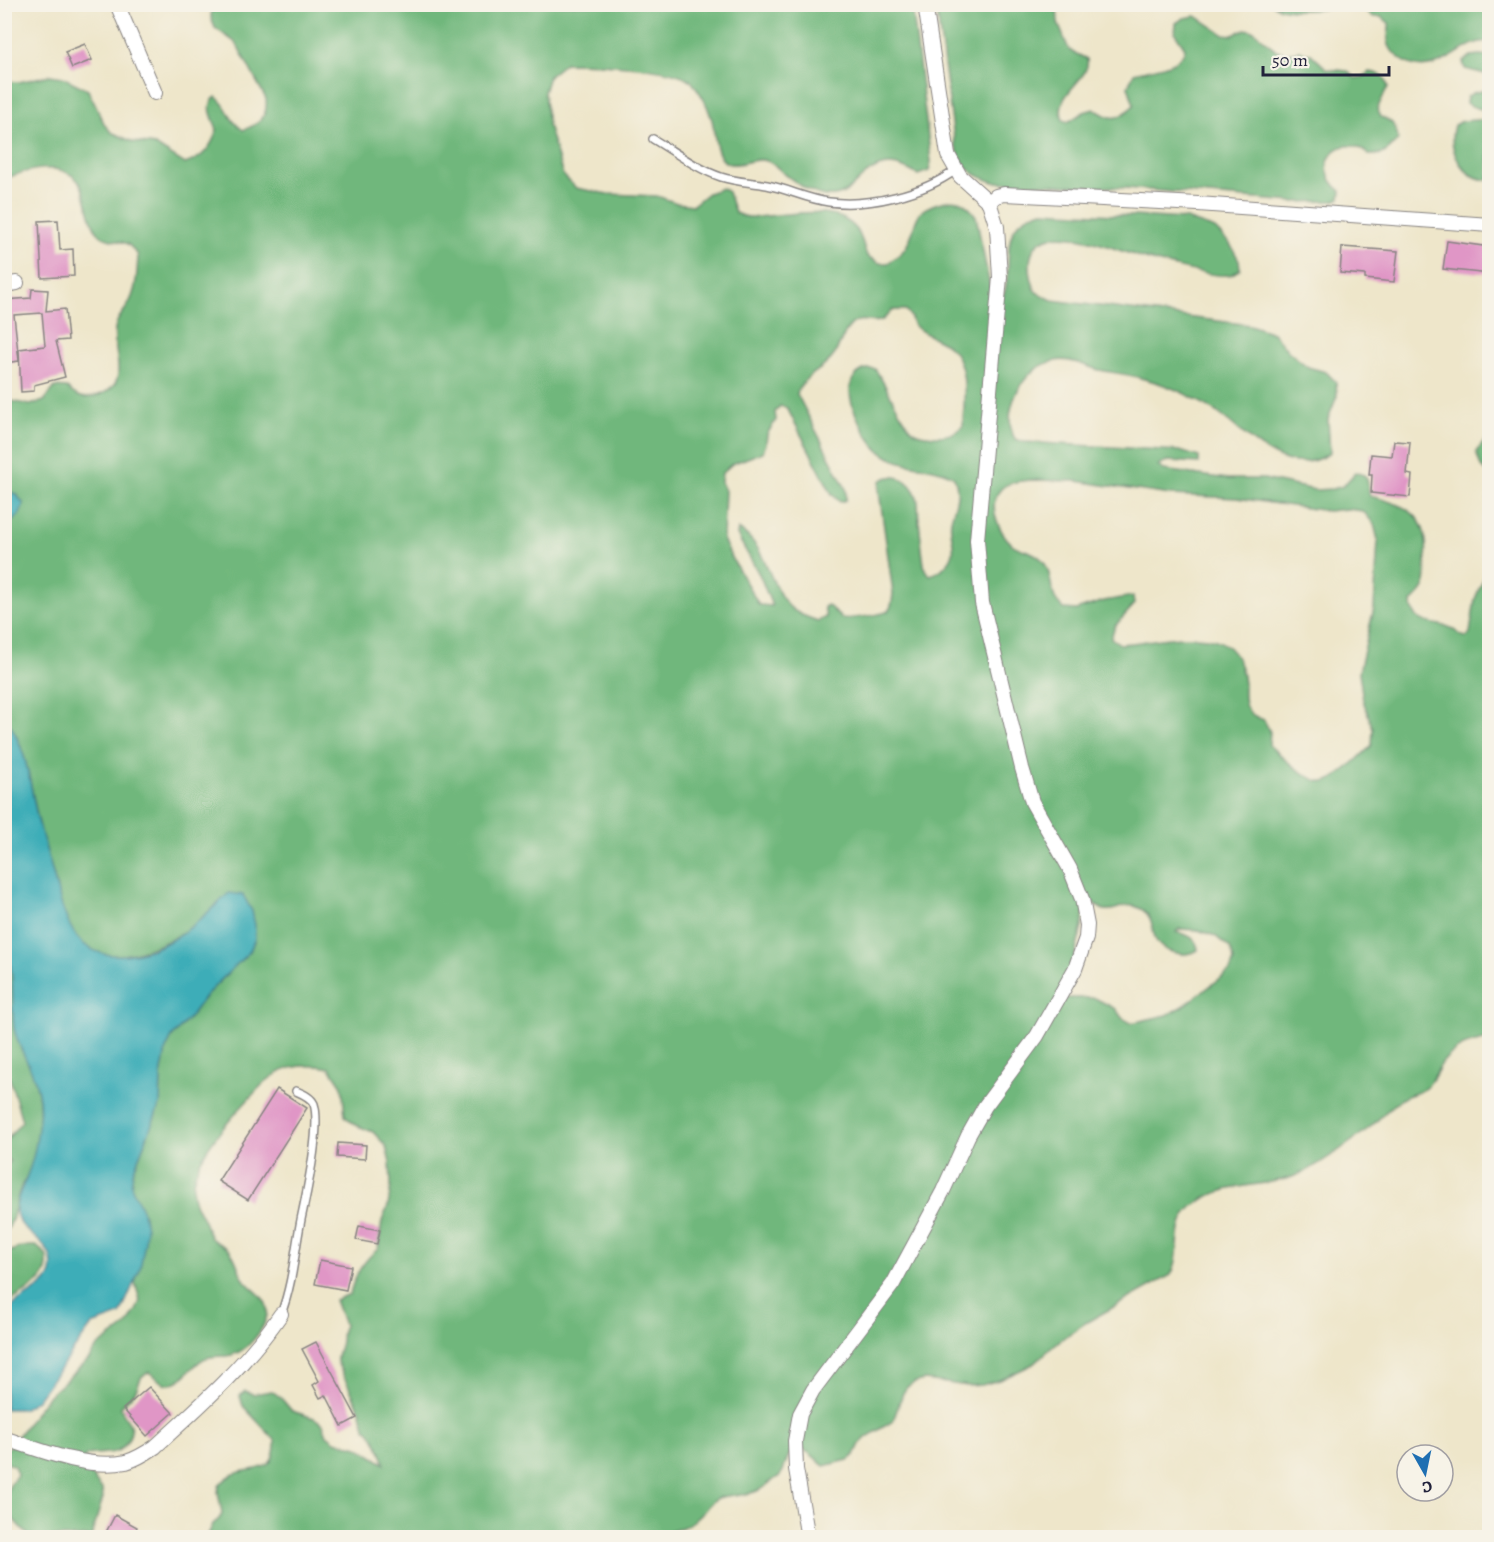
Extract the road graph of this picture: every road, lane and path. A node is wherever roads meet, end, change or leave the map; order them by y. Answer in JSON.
{"nodes":[{"id":1,"x":117,"y":4,"type":"edge"},
{"id":2,"x":926,"y":4,"type":"edge"},
{"id":3,"x":155,"y":93,"type":"dead end"},
{"id":4,"x":653,"y":139,"type":"dead end"},
{"id":5,"x":956,"y":170,"type":"junction"},
{"id":6,"x":989,"y":202,"type":"junction"},
{"id":7,"x":1490,"y":225,"type":"edge"},
{"id":8,"x":296,"y":1091,"type":"dead end"},
{"id":9,"x":281,"y":1314,"type":"joint"},
{"id":10,"x":4,"y":1438,"type":"edge"},
{"id":11,"x":808,"y":1538,"type":"edge"}],
"edges":[{"from":1,"to":3,"type":"street"},
{"from":2,"to":5,"type":"street"},
{"from":4,"to":5,"type":"lane"},
{"from":5,"to":6,"type":"street"},
{"from":6,"to":7,"type":"street"},
{"from":6,"to":11,"type":"street"},
{"from":8,"to":9,"type":"lane"},
{"from":9,"to":10,"type":"street"}]}
